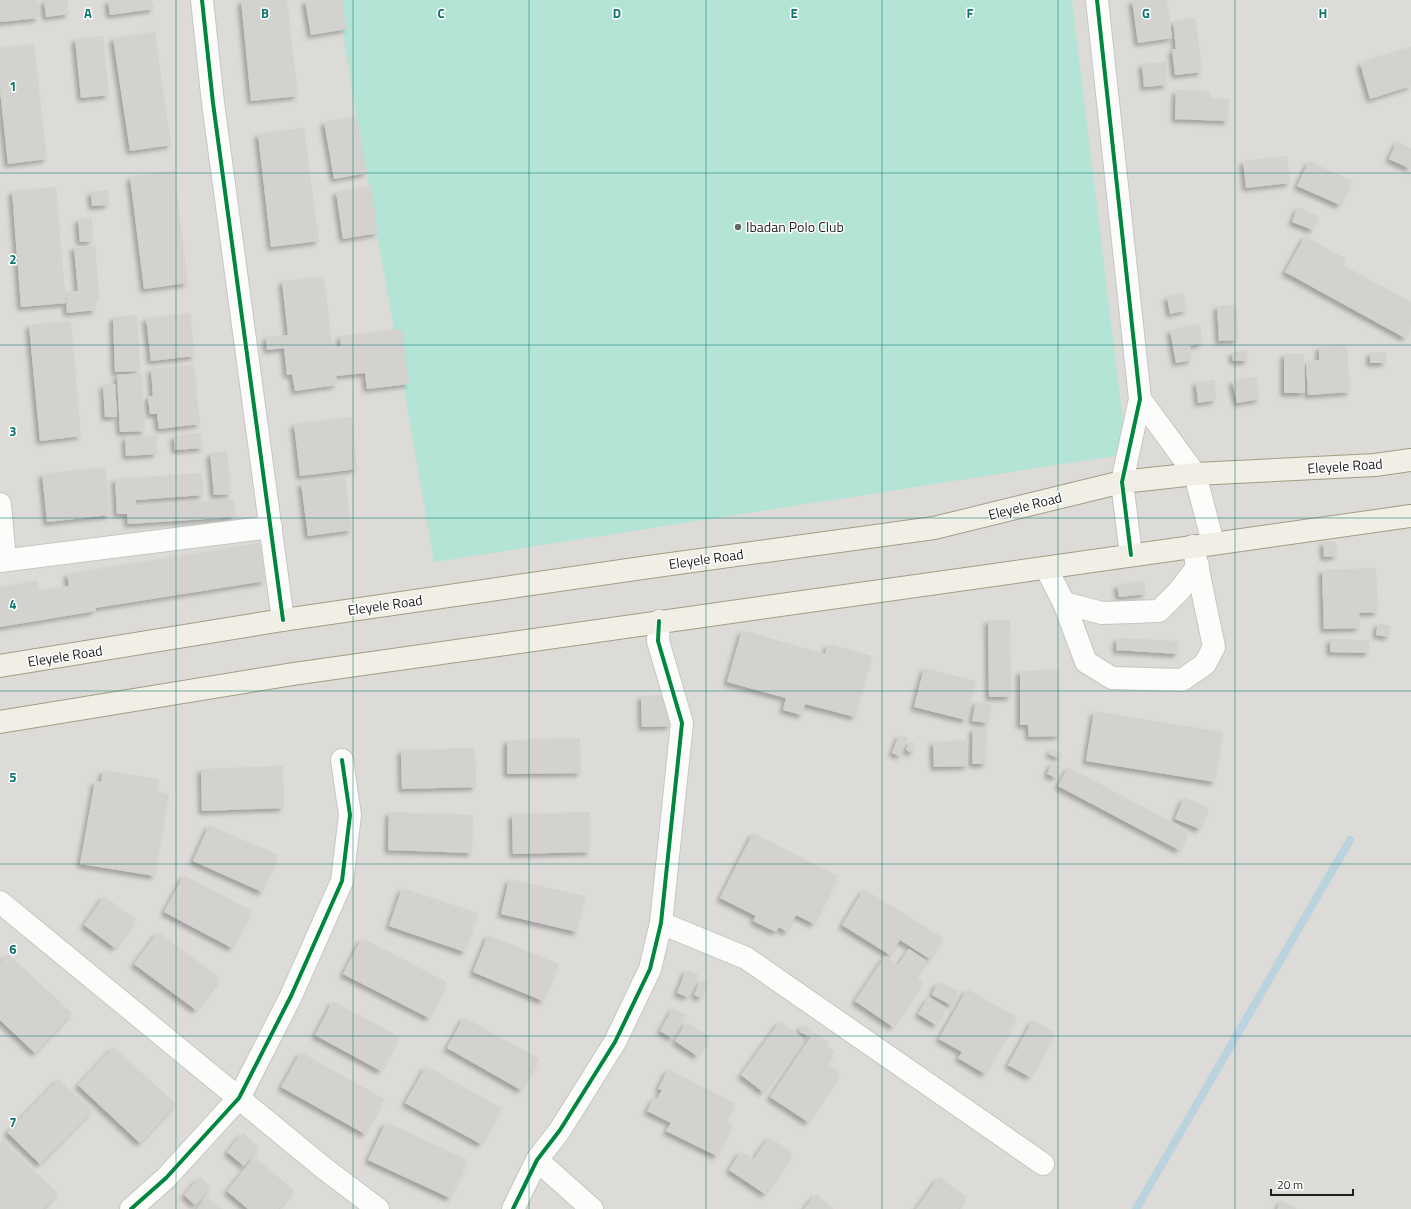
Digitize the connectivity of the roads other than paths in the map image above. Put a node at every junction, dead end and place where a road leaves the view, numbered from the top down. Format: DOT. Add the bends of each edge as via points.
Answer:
graph roads {
  1 [pos="202,0"];
  2 [pos="1097,0"];
  3 [pos="1140,399"];
  4 [pos="1411,460"];
  5 [pos="1195,474"];
  6 [pos="1122,482"];
  7 [pos="0,504"];
  8 [pos="1411,516"];
  9 [pos="272,527"];
  10 [pos="1202,552"];
  11 [pos="1131,555"];
  12 [pos="2,560"];
  13 [pos="1046,568"];
  14 [pos="1064,603"];
  15 [pos="283,620"];
  16 [pos="659,621"];
  17 [pos="0,666"];
  18 [pos="0,722"];
  19 [pos="342,760"];
  20 [pos="0,902"];
  21 [pos="661,923"];
  22 [pos="239,1098"];
  23 [pos="537,1160"];
  24 [pos="1043,1164"];
  25 [pos="131,1209"];
  26 [pos="378,1209"];
  27 [pos="513,1209"];
  28 [pos="592,1209"];
  1 -- 9 [label="street" via="213,102"];
  2 -- 3 [label="street"];
  3 -- 5 [label="street"];
  3 -- 6 [label="street"];
  4 -- 5 [label="main road, Eleyele Road" via="1375,465"];
  5 -- 6 [label="main road, Eleyele Road"];
  5 -- 10 [label="street"];
  6 -- 11 [label="street"];
  6 -- 15 [label="main road, Eleyele Road" via="934,528"];
  7 -- 12 [label="street"];
  8 -- 10 [label="main road"];
  9 -- 12 [label="street"];
  9 -- 15 [label="street"];
  10 -- 11 [label="main road"];
  10 -- 14 [label="street" via="1179,591 1159,611 1102,612"];
  10 -- 14 [label="street" via="1214,646 1205,664 1182,680 1112,678 1099,672 1086,662"];
  11 -- 13 [label="main road"];
  13 -- 14 [label="street"];
  13 -- 16 [label="main road"];
  15 -- 17 [label="main road, Eleyele Road"];
  16 -- 18 [label="main road" via="293,674"];
  16 -- 21 [label="street" via="658,641 682,723"];
  19 -- 22 [label="street" via="350,815 342,881 291,996"];
  20 -- 22 [label="street"];
  21 -- 23 [label="street" via="650,969 615,1042 560,1130"];
  21 -- 24 [label="street" via="746,958"];
  22 -- 25 [label="street" via="166,1178"];
  22 -- 26 [label="street"];
  23 -- 27 [label="street"];
  23 -- 28 [label="street"];
}
